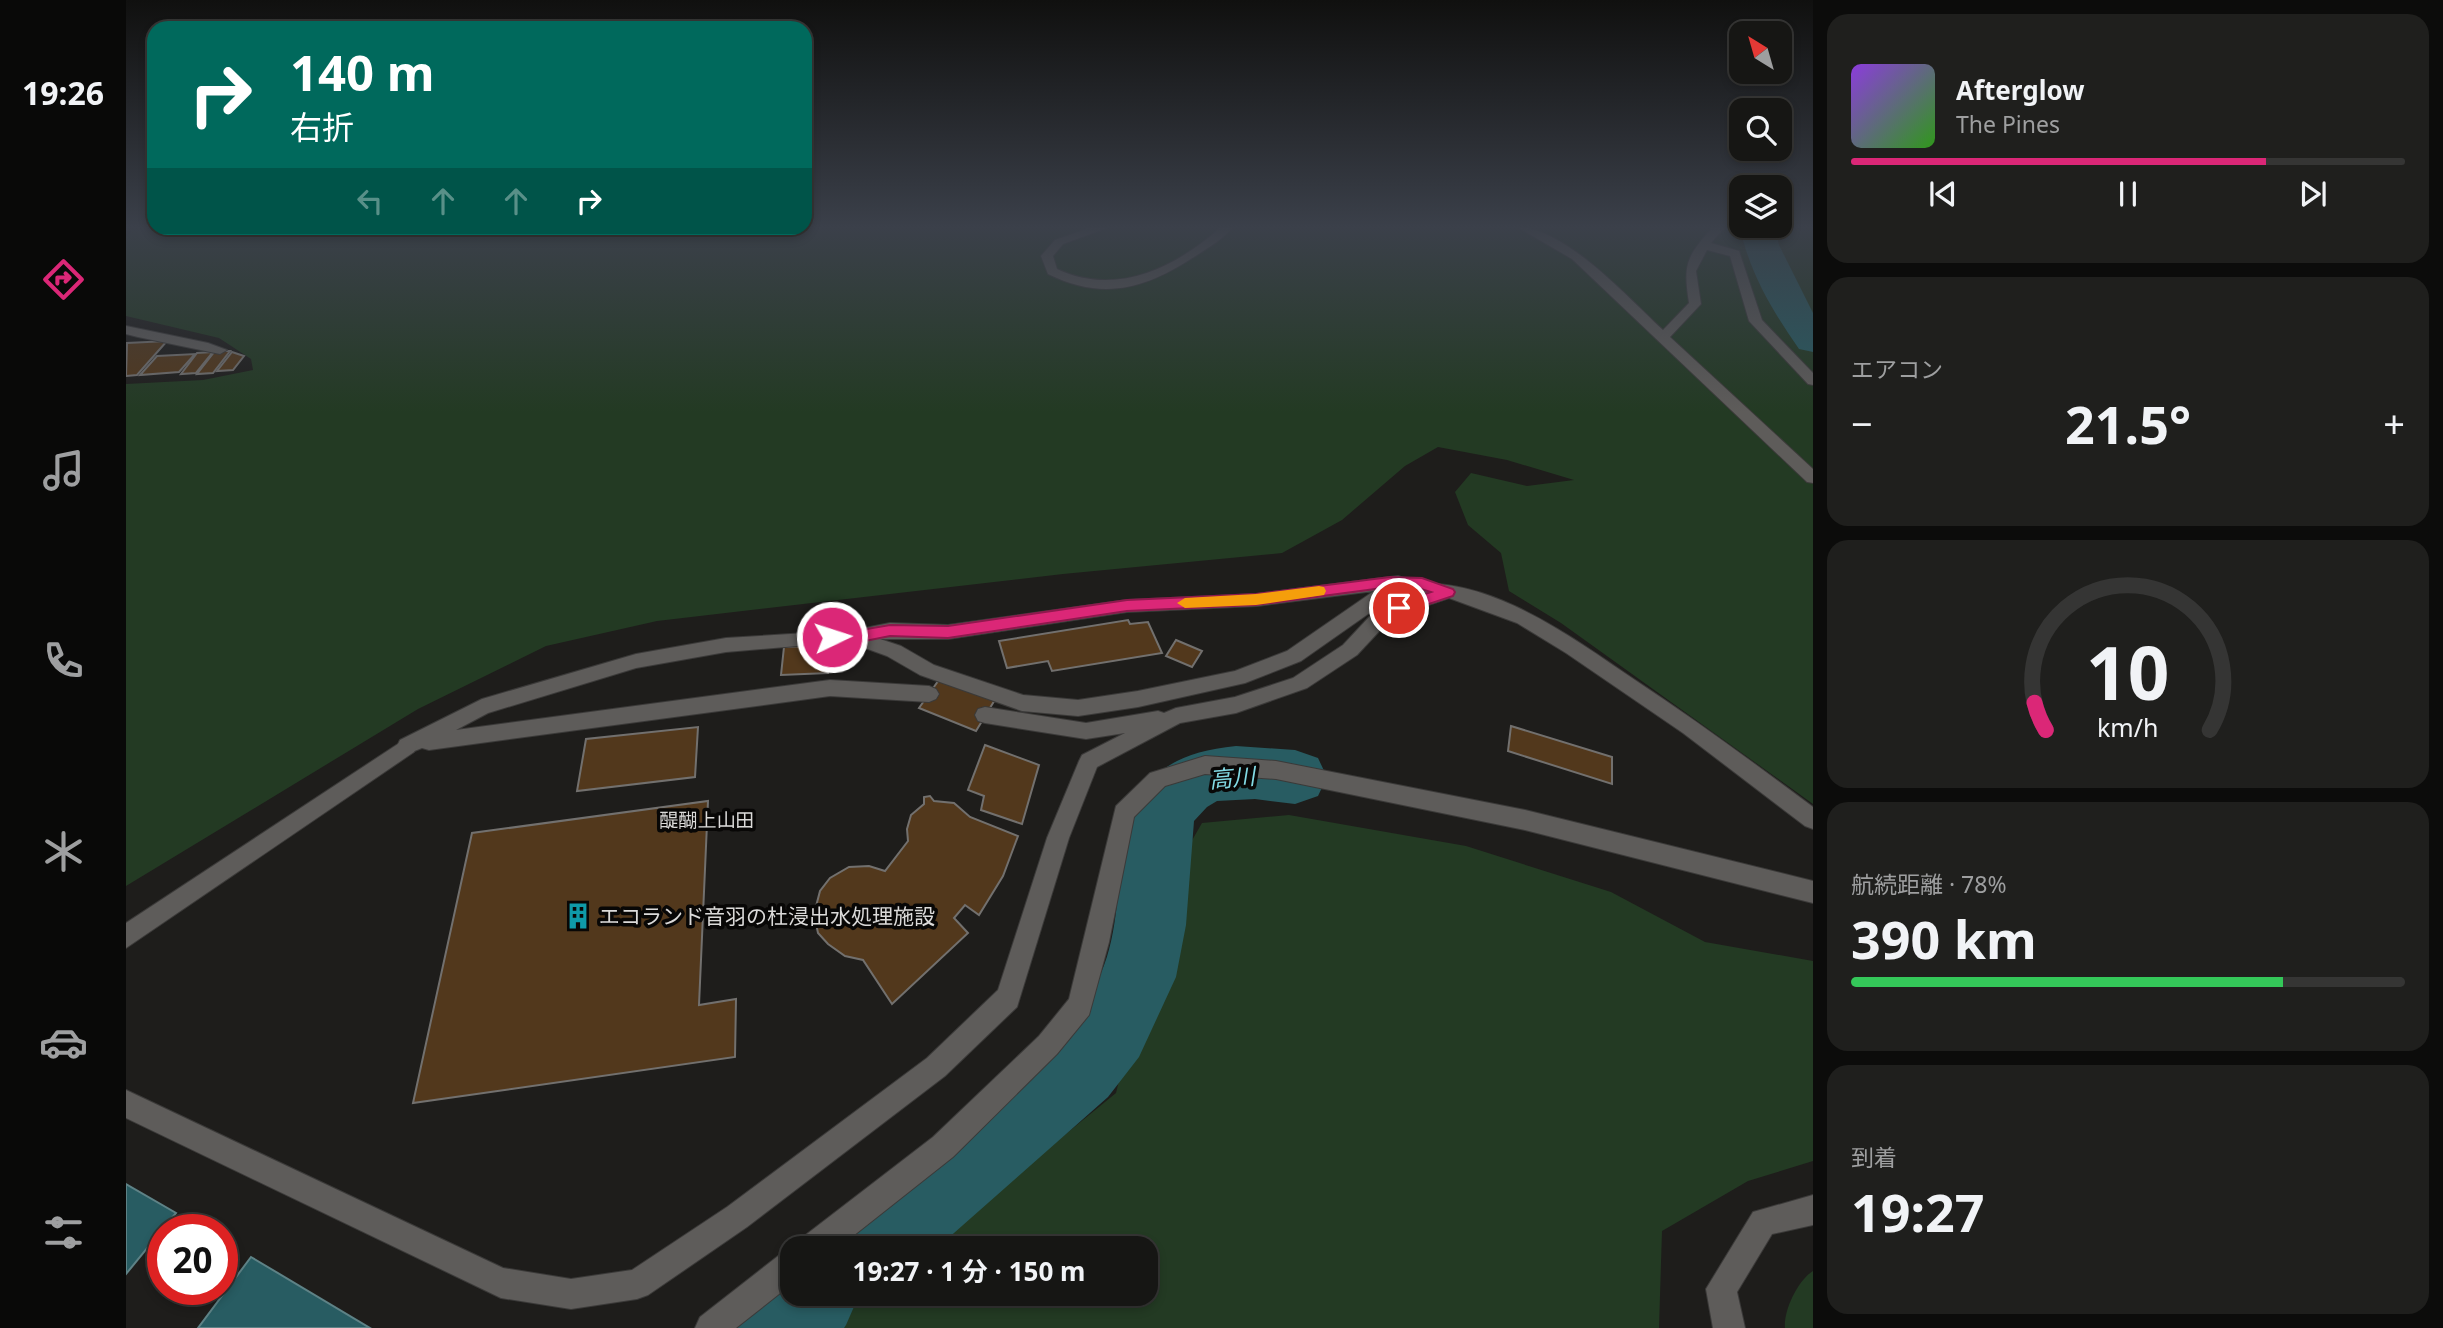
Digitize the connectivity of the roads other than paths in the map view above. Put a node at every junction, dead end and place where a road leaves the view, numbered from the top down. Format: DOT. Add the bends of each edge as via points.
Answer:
graph roads {
  1 [pos="1611,289"];
  2 [pos="1693,289"];
  3 [pos="1746,289"];
  4 [pos="126,330"];
  5 [pos="1663,337"];
  6 [pos="220,350"];
  7 [pos="1813,381"];
  8 [pos="1813,478"];
  9 [pos="1448,592"];
  10 [pos="855,637"];
  11 [pos="929,694"];
  12 [pos="985,715"];
  13 [pos="1176,716"];
  14 [pos="407,746"];
  15 [pos="1813,819"];
  16 [pos="1813,892"];
  17 [pos="126,937"];
  18 [pos="126,1104"];
  19 [pos="1813,1210"];
  20 [pos="829,1236"];
  21 [pos="780,1274"];
  22 [pos="711,1328"];
  23 [pos="1729,1328"];
  1 -- 5 [label="street"];
  2 -- 5 [label="street" via="1695,304"];
  3 -- 7 [label="street" via="1756,321"];
  4 -- 6 [label="street"];
  5 -- 8 [label="street"];
  9 -- 10 [label="street" via="1422,583 1390,582 1256,600 1127,606 948,632 890,630"];
  9 -- 10 [label="street" via="1419,589 1383,594 1294,656 1238,678 1078,708 1022,703 927,670 894,651"];
  9 -- 13 [label="street" via="1378,620 1350,650 1300,684 1236,705"];
  9 -- 15 [label="street" via="1524,618 1690,727"];
  10 -- 14 [label="street" via="726,645 636,661 482,707"];
  11 -- 14 [label="street" via="830,688"];
  12 -- 13 [label="street" via="1086,731"];
  13 -- 18 [label="street" via="1089,761 1058,838 1008,998 936,1067 737,1217 637,1284 570,1294 501,1283"];
  14 -- 17 [label="street"];
  16 -- 20 [label="street" via="1525,820 1276,770 1205,765 1158,779 1124,813 1080,1006 1048,1045 943,1147"];
  19 -- 23 [label="street" via="1763,1222 1721,1289"];
  21 -- 22 [label="street"];
}
